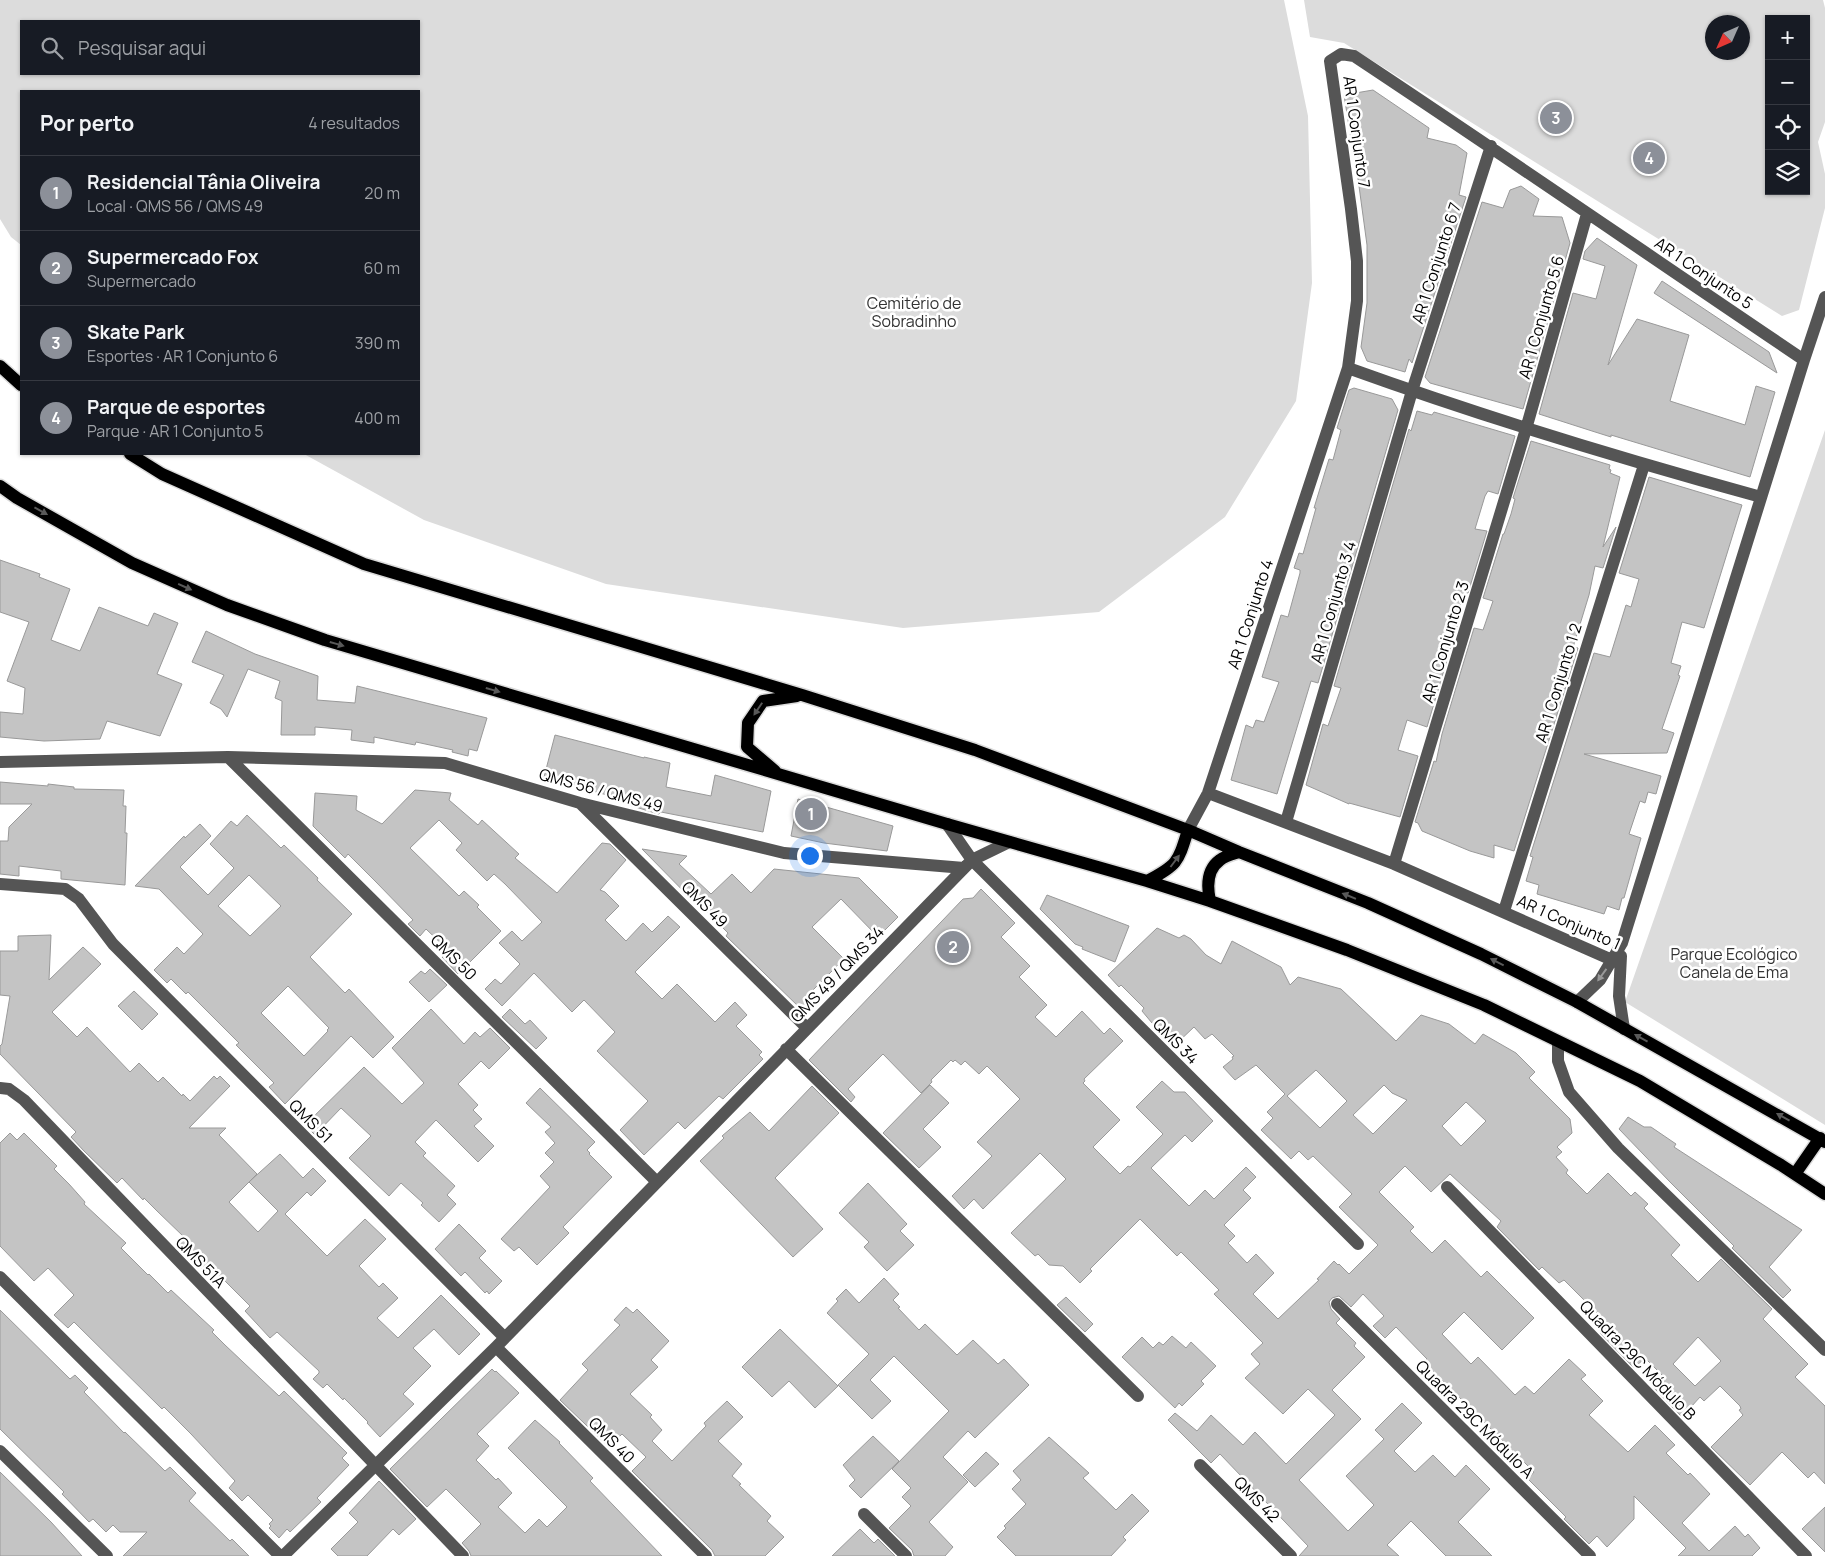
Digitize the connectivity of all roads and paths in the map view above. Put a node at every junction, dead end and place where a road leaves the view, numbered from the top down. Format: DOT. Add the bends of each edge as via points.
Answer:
graph roads {
  1 [pos="1491,146"];
  2 [pos="1587,214"];
  3 [pos="1825,297"];
  4 [pos="1804,360"];
  5 [pos="0,366"];
  6 [pos="1348,368"];
  7 [pos="20,384"];
  8 [pos="1412,391"];
  9 [pos="1526,429"];
  10 [pos="132,455"];
  11 [pos="1644,465"];
  12 [pos="0,486"];
  13 [pos="1761,497"];
  14 [pos="802,695"];
  15 [pos="228,757"];
  16 [pos="0,762"];
  17 [pos="779,774"];
  18 [pos="1208,792"];
  19 [pos="580,803"];
  20 [pos="1286,822"];
  21 [pos="947,824"];
  22 [pos="1188,830"];
  23 [pos="1009,842"];
  24 [pos="1239,852"];
  25 [pos="968,864"];
  26 [pos="1394,864"];
  27 [pos="1147,881"];
  28 [pos="0,884"];
  29 [pos="1210,901"];
  30 [pos="1504,911"];
  31 [pos="1617,961"];
  32 [pos="1577,1002"];
  33 [pos="807,1028"];
  34 [pos="1624,1029"];
  35 [pos="1558,1042"];
  36 [pos="786,1049"];
  37 [pos="0,1088"];
  38 [pos="1822,1140"];
  39 [pos="1795,1174"];
  40 [pos="656,1181"];
  41 [pos="1447,1187"];
  42 [pos="1825,1194"];
  43 [pos="1358,1244"];
  44 [pos="0,1277"];
  45 [pos="1337,1304"];
  46 [pos="500,1342"];
  47 [pos="1825,1350"];
  48 [pos="1138,1396"];
  49 [pos="0,1451"];
  50 [pos="1200,1465"];
  51 [pos="374,1466"];
  52 [pos="864,1514"];
  53 [pos="107,1556"];
  54 [pos="281,1556"];
  55 [pos="463,1556"];
  56 [pos="706,1556"];
  57 [pos="906,1556"];
  58 [pos="1291,1556"];
  59 [pos="1590,1556"];
  60 [pos="1806,1556"];
  1 -- 2 [label="street, AR 1 Conjunto 5"];
  1 -- 6 [label="street, AR 1 Conjunto 7" via="1354,56 1341,54 1330,61 1357,261 1357,301"];
  1 -- 8 [label="street, AR 1 Conjunto 6 7"];
  2 -- 4 [label="street, AR 1 Conjunto 5"];
  2 -- 9 [label="street, AR 1 Conjunto 5 6"];
  3 -- 4 [label="street"];
  4 -- 13 [label="street"];
  5 -- 7 [label="main road"];
  6 -- 8 [label="street"];
  6 -- 18 [label="street, AR 1 Conjunto 4"];
  8 -- 9 [label="street"];
  8 -- 20 [label="street, AR 1 Conjunto 3 4"];
  9 -- 11 [label="street"];
  9 -- 26 [label="street, AR 1 Conjunto 2 3"];
  10 -- 14 [label="main road" via="162,474 364,564"];
  11 -- 13 [label="street"];
  11 -- 30 [label="street, AR 1 Conjunto 1 2"];
  12 -- 17 [label="main road, one-way" via="132,563 227,605 325,640"];
  13 -- 31 [label="street"];
  14 -- 17 [label="main road, one-way" via="763,701 748,723 747,747"];
  14 -- 22 [label="main road" via="975,750"];
  15 -- 16 [label="street, QMS 56 / QMS 49"];
  15 -- 19 [label="street, QMS 56 / QMS 49" via="445,763"];
  15 -- 40 [label="street, QMS 50"];
  17 -- 21 [label="main road"];
  18 -- 20 [label="street"];
  18 -- 22 [label="street, AR 1 Conjunto 4"];
  19 -- 25 [label="street, QMS 56 / QMS 49" via="784,853"];
  19 -- 33 [label="street, QMS 49"];
  20 -- 26 [label="street, AR 1 Conjunto 1"];
  21 -- 23 [label="main road"];
  21 -- 25 [label="street, QMS 34"];
  22 -- 24 [label="main road"];
  27 -- 22 [label="main road, one-way" via="1168,870 1180,857"];
  23 -- 25 [label="street"];
  23 -- 27 [label="main road"];
  24 -- 29 [label="main road" via="1220,860 1212,870 1207,888"];
  32 -- 24 [label="main road, one-way" via="1368,903"];
  25 -- 33 [label="street, QMS 49 / QMS 34"];
  25 -- 43 [label="street, QMS 34"];
  26 -- 30 [label="street, AR 1 Conjunto 1"];
  27 -- 29 [label="main road"];
  28 -- 46 [label="street, QMS 51" via="65,889 79,898 120,952"];
  29 -- 35 [label="main road" via="1347,950 1474,1001"];
  30 -- 31 [label="street, AR 1 Conjunto 1"];
  31 -- 32 [label="street, one-way"];
  31 -- 34 [label="street"];
  32 -- 34 [label="main road"];
  33 -- 36 [label="street, QMS 49 / QMS 34"];
  38 -- 34 [label="main road, one-way"];
  35 -- 39 [label="main road" via="1640,1081"];
  35 -- 47 [label="street" via="1558,1061 1570,1092 1618,1148"];
  36 -- 40 [label="street, QMS 49 / QMS 34"];
  36 -- 48 [label="street"];
  37 -- 51 [label="street, QMS 51A" via="9,1089 24,1100"];
  38 -- 39 [label="main road"];
  39 -- 42 [label="main road"];
  40 -- 46 [label="street, QMS 49 / QMS 34"];
  41 -- 60 [label="street, Quadra 29C Módulo B"];
  44 -- 54 [label="street"];
  45 -- 59 [label="street, Quadra 29C Módulo A"];
  46 -- 51 [label="street, QMS 49 / QMS 34"];
  46 -- 56 [label="street, QMS 40"];
  49 -- 53 [label="street"];
  50 -- 58 [label="street, QMS 42"];
  51 -- 54 [label="street, QMS 49 / QMS 34"];
  51 -- 55 [label="street, QMS 51A"];
  52 -- 57 [label="street"];
}
